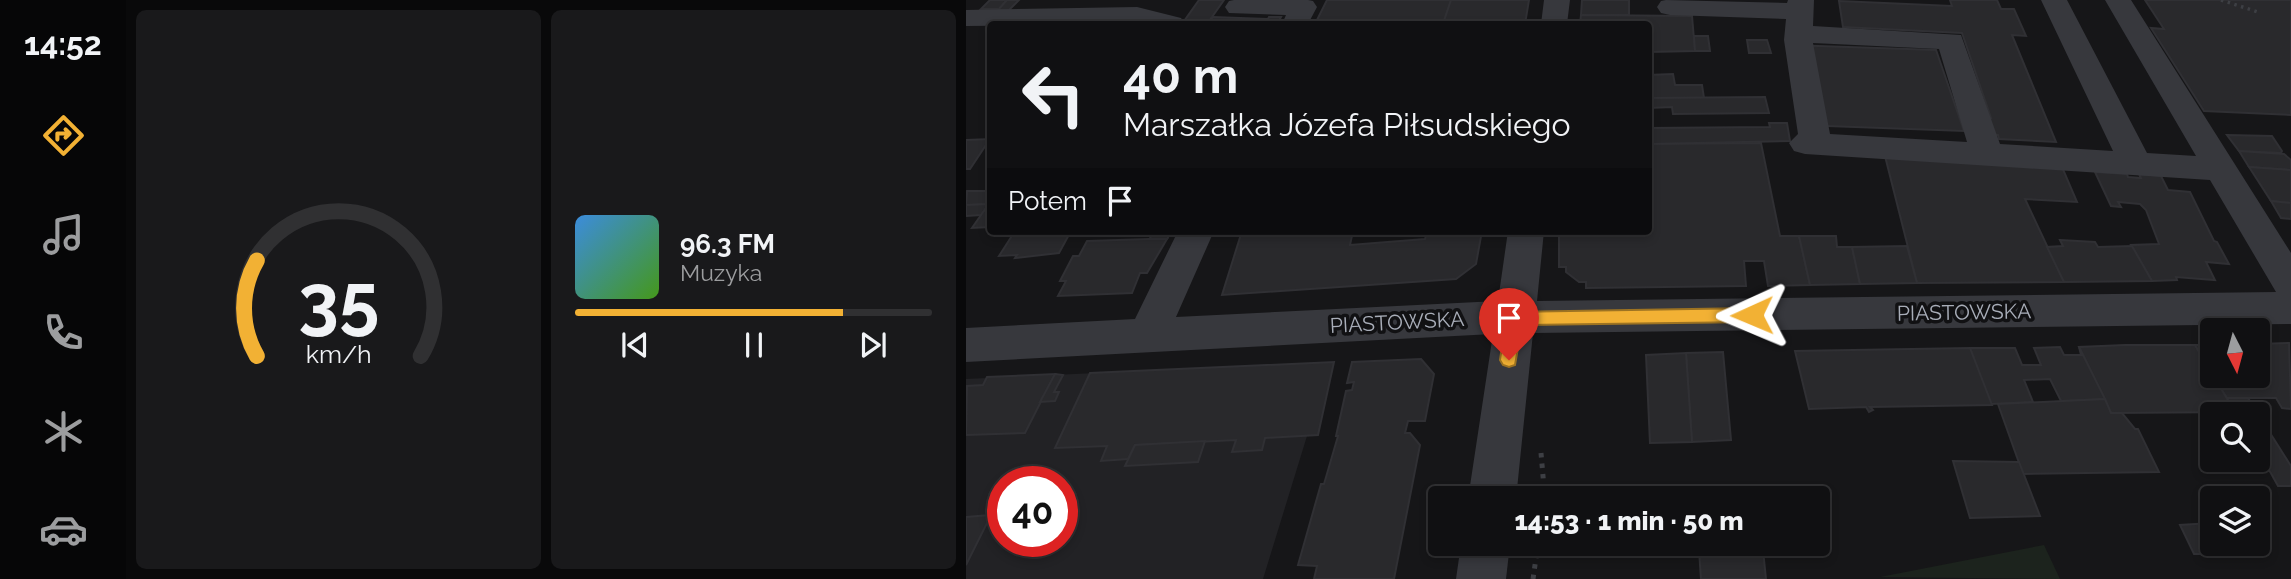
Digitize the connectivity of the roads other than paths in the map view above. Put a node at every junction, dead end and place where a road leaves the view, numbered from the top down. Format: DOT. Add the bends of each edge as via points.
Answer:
graph roads {
  1 [pos="1557,0"];
  2 [pos="2054,0"];
  3 [pos="2118,0"];
  4 [pos="1677,5"];
  5 [pos="1238,7"];
  6 [pos="1800,15"];
  7 [pos="966,18"];
  8 [pos="1160,21"];
  9 [pos="1297,21"];
  10 [pos="1554,21"];
  11 [pos="1987,154"];
  12 [pos="2136,164"];
  13 [pos="2220,169"];
  14 [pos="1194,235"];
  15 [pos="1525,235"];
  16 [pos="2291,285"];
  17 [pos="2291,308"];
  18 [pos="1514,318"];
  19 [pos="1147,336"];
  20 [pos="966,345"];
  21 [pos="1494,486"];
  22 [pos="1484,556"];
  23 [pos="1481,579"];
  1 -- 10 [label="street"];
  2 -- 12 [label="street"];
  3 -- 13 [label="street"];
  4 -- 6 [label="street"];
  5 -- 9 [label="street" via="1304,7"];
  6 -- 11 [label="street" via="1951,41"];
  6 -- 11 [label="street" via="1810,143 1887,138"];
  7 -- 8 [label="street" via="1137,15"];
  11 -- 12 [label="street"];
  12 -- 13 [label="street"];
  13 -- 16 [label="street"];
  14 -- 19 [label="street"];
  15 -- 18 [label="street"];
  17 -- 18 [label="street, PIASTOWSKA"];
  18 -- 19 [label="street, PIASTOWSKA"];
  18 -- 21 [label="street"];
  19 -- 20 [label="street, PIASTOWSKA"];
  22 -- 23 [label="street"];
}
